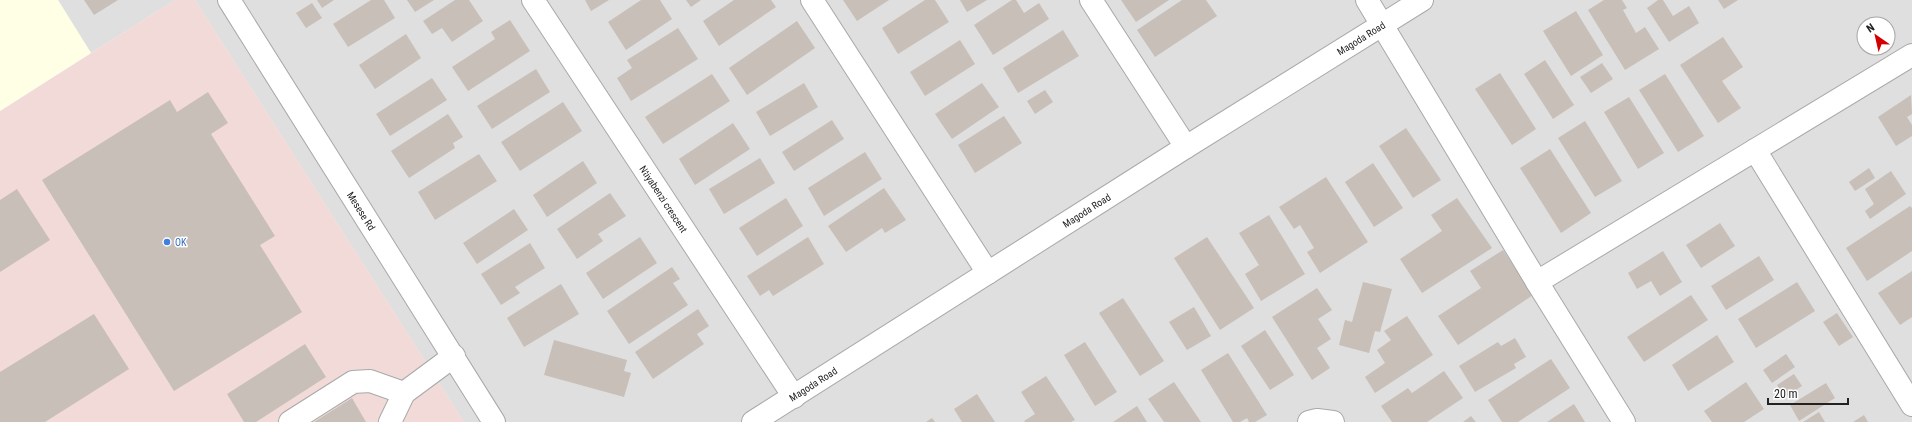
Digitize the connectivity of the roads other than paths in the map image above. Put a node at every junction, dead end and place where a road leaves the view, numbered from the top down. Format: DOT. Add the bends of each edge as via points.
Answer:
graph roads {
  1 [pos="229,0"];
  2 [pos="533,0"];
  3 [pos="812,0"];
  4 [pos="1091,0"];
  5 [pos="1368,0"];
  6 [pos="1422,0"];
  7 [pos="1384,25"];
  8 [pos="1912,55"];
  9 [pos="1186,147"];
  10 [pos="1754,150"];
  11 [pos="988,273"];
  12 [pos="1537,282"];
  13 [pos="454,356"];
  14 [pos="404,393"];
  15 [pos="794,397"];
  16 [pos="1912,405"];
  17 [pos="290,422"];
  18 [pos="390,422"];
  19 [pos="494,422"];
  20 [pos="753,422"];
  21 [pos="1309,422"];
  22 [pos="1333,422"];
  23 [pos="1624,422"];
  1 -- 13 [label="street, Mesese Rd"];
  2 -- 15 [label="street, Ntiyabenzi crescent"];
  3 -- 11 [label="street"];
  4 -- 9 [label="street"];
  5 -- 7 [label="street"];
  6 -- 7 [label="street, Magoda Road"];
  7 -- 9 [label="street, Magoda Road"];
  7 -- 12 [label="street"];
  8 -- 10 [label="street"];
  9 -- 11 [label="street, Magoda Road"];
  10 -- 12 [label="street"];
  10 -- 16 [label="street"];
  11 -- 15 [label="street, Magoda Road"];
  12 -- 23 [label="street"];
  13 -- 14 [label="street"];
  13 -- 19 [label="street, Mesese Rd"];
  14 -- 17 [label="street" via="370,381 353,382"];
  14 -- 18 [label="street"];
  15 -- 20 [label="street, Magoda Road"];
  21 -- 22 [label="street"];
}
